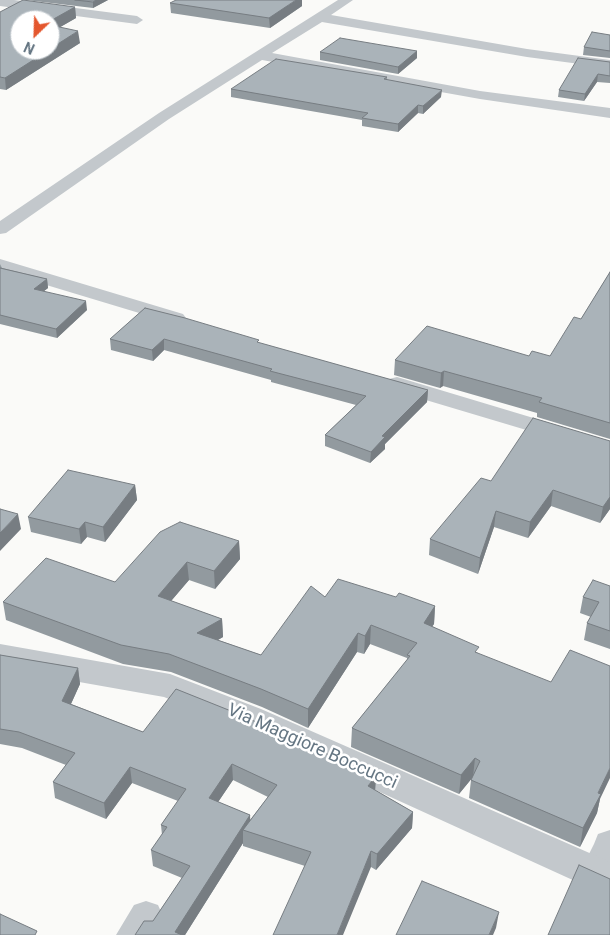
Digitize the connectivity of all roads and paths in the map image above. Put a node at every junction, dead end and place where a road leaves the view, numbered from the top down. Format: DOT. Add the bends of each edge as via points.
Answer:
graph roads {
  1 [pos="347,0"];
  2 [pos="0,2"];
  3 [pos="318,17"];
  4 [pos="137,20"];
  5 [pos="258,55"];
  6 [pos="610,64"];
  7 [pos="610,113"];
  8 [pos="0,229"];
  9 [pos="0,265"];
  10 [pos="191,322"];
  11 [pos="381,380"];
  12 [pos="610,448"];
  13 [pos="0,656"];
  14 [pos="605,866"];
  1 -- 3 [label="street"];
  2 -- 4 [label="street"];
  3 -- 5 [label="street"];
  3 -- 6 [label="street"];
  5 -- 7 [label="street" via="480,95"];
  5 -- 8 [label="street"];
  9 -- 10 [label="street"];
  11 -- 12 [label="street"];
  13 -- 14 [label="street, Via Maggiore Boccucci" via="170,686"];
}
